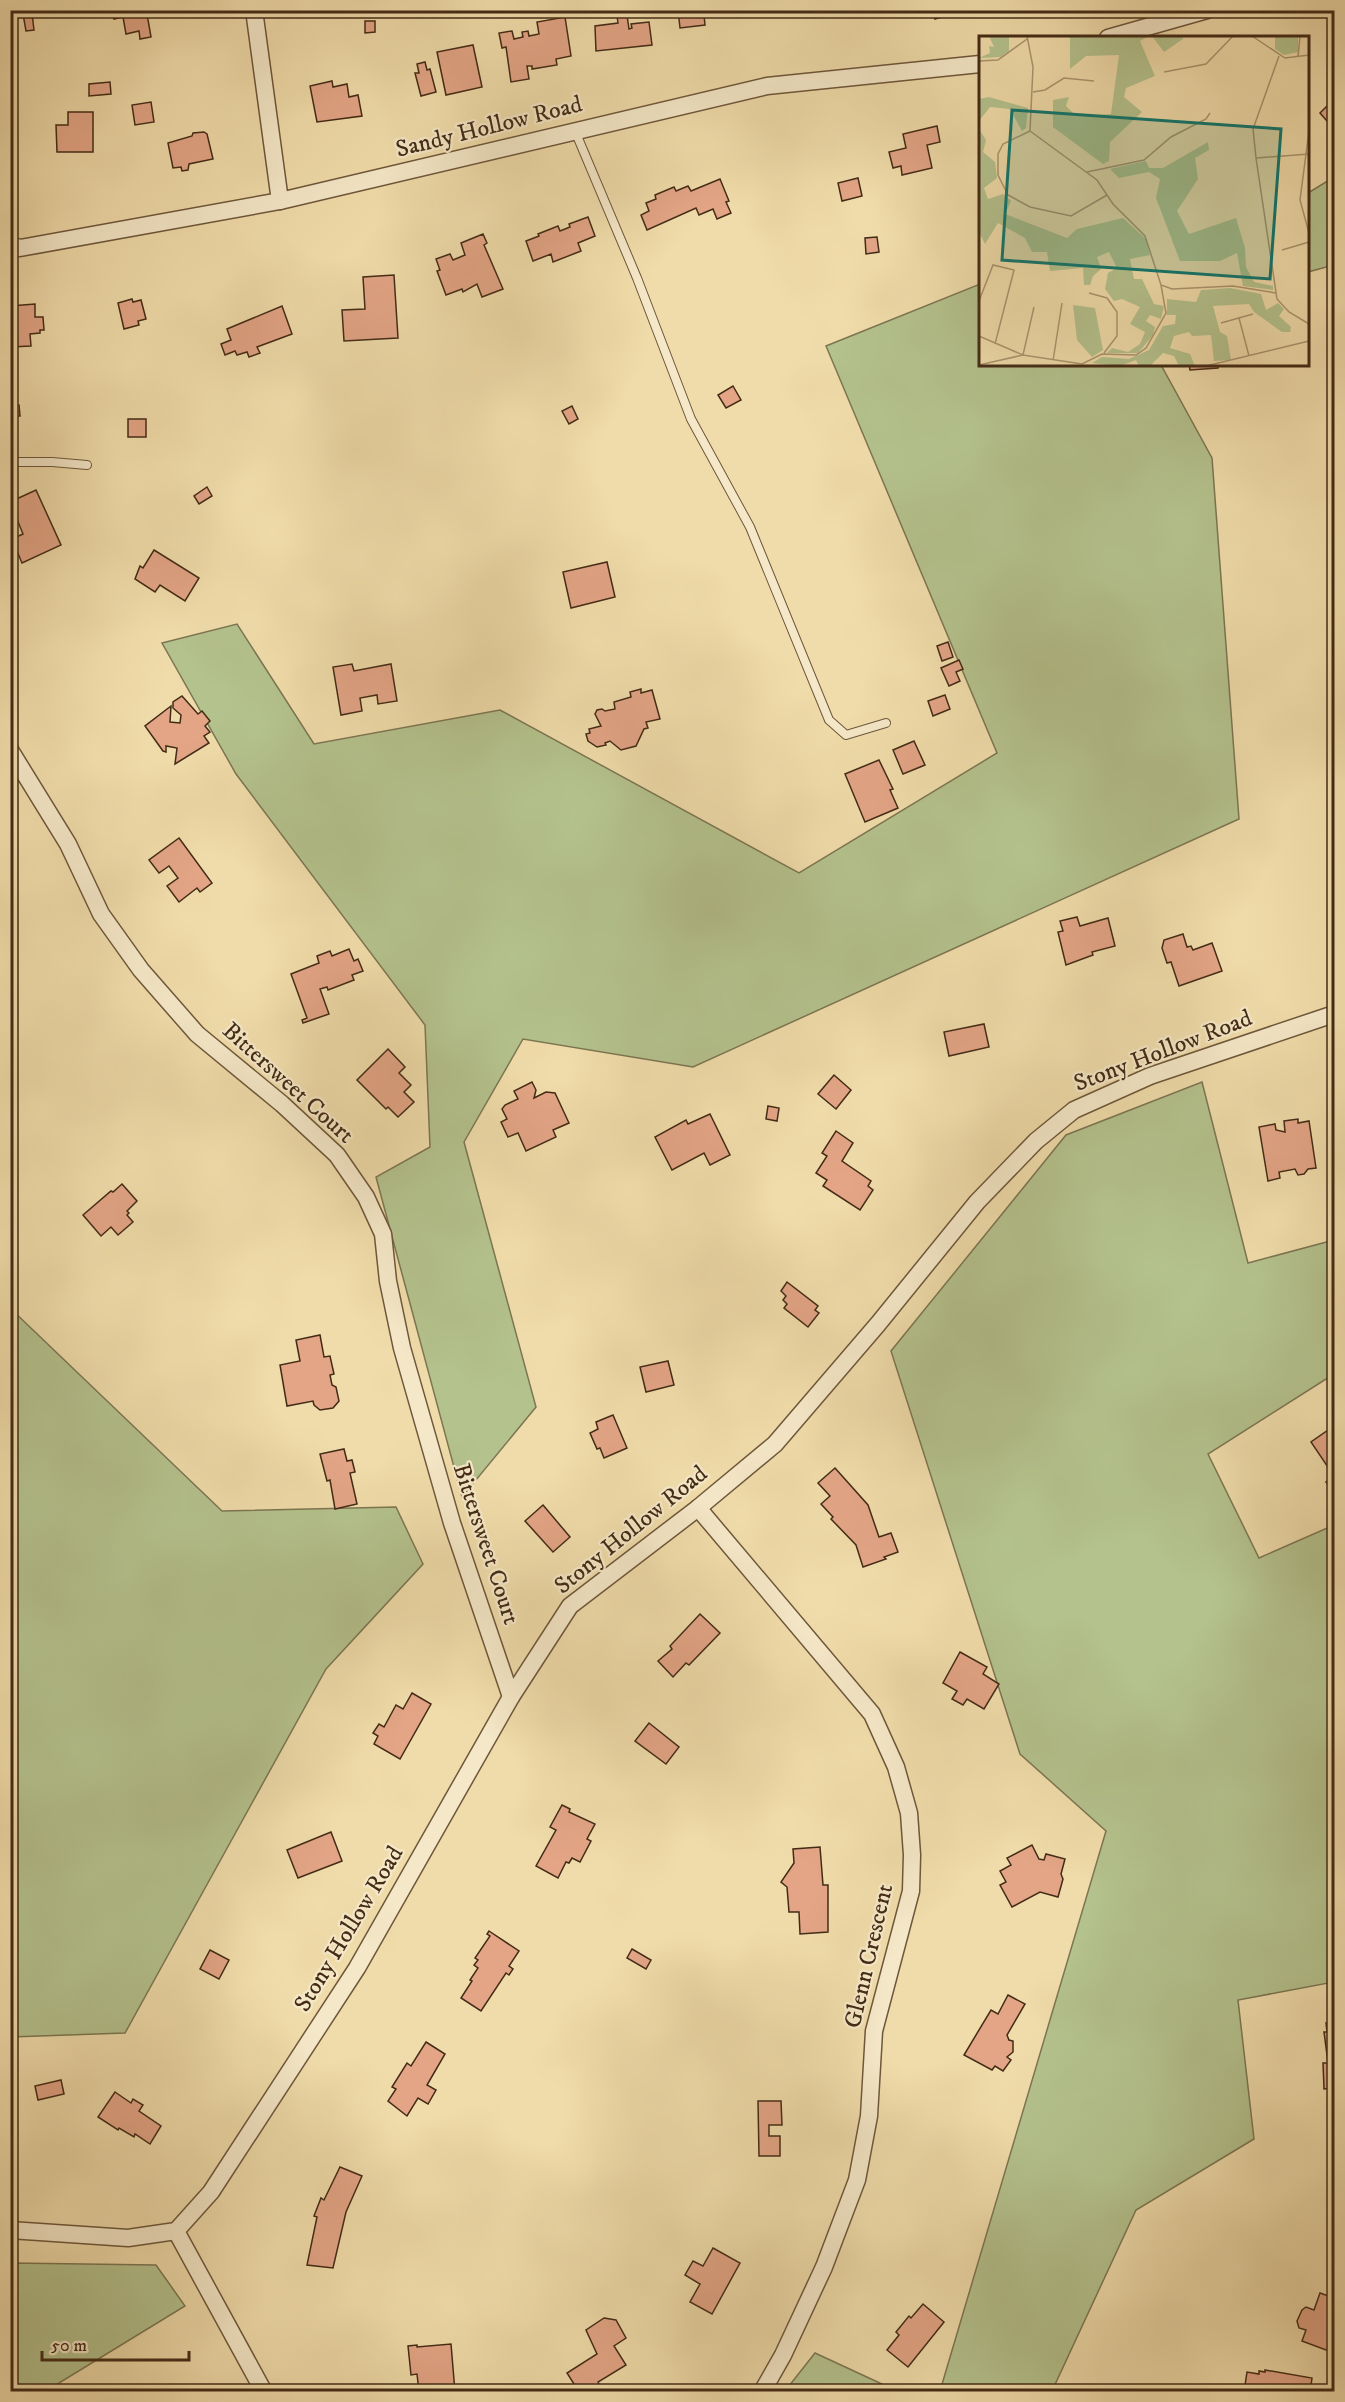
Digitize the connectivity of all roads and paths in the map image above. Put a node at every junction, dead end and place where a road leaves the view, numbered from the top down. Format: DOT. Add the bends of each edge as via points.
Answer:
graph roads {
  1 [pos="254,10"];
  2 [pos="1207,10"];
  3 [pos="1115,36"];
  4 [pos="979,64"];
  5 [pos="575,130"];
  6 [pos="280,201"];
  7 [pos="10,244"];
  8 [pos="10,462"];
  9 [pos="87,465"];
  10 [pos="886,723"];
  11 [pos="10,750"];
  12 [pos="1335,1014"];
  13 [pos="698,1508"];
  14 [pos="511,1697"];
  15 [pos="10,2230"];
  16 [pos="176,2231"];
  17 [pos="264,2391"];
  18 [pos="762,2391"];
  1 -- 6 [label="street"];
  2 -- 3 [label="street"];
  4 -- 5 [label="street, Sandy Hollow Road" via="767,86"];
  5 -- 6 [label="street, Sandy Hollow Road"];
  5 -- 10 [label="lane" via="691,418 750,527 829,720 846,735"];
  6 -- 7 [label="street, Sandy Hollow Road" via="20,248"];
  8 -- 9 [label="lane"];
  11 -- 14 [label="street, Bittersweet Court" via="68,844 101,914 141,970 197,1034 337,1155 366,1197 382,1234 402,1348 452,1523"];
  12 -- 13 [label="street, Stony Hollow Road" via="1150,1076 1074,1110 1036,1141 977,1202 775,1444"];
  13 -- 14 [label="street, Stony Hollow Road" via="570,1606"];
  13 -- 18 [label="street, Glenn Crescent" via="872,1714 896,1767 909,1813 911,1891 874,2031 869,2116 857,2180 824,2267"];
  14 -- 16 [label="street, Stony Hollow Road" via="357,1968 211,2192"];
  15 -- 16 [label="street" via="128,2238"];
  16 -- 17 [label="street"];
}
